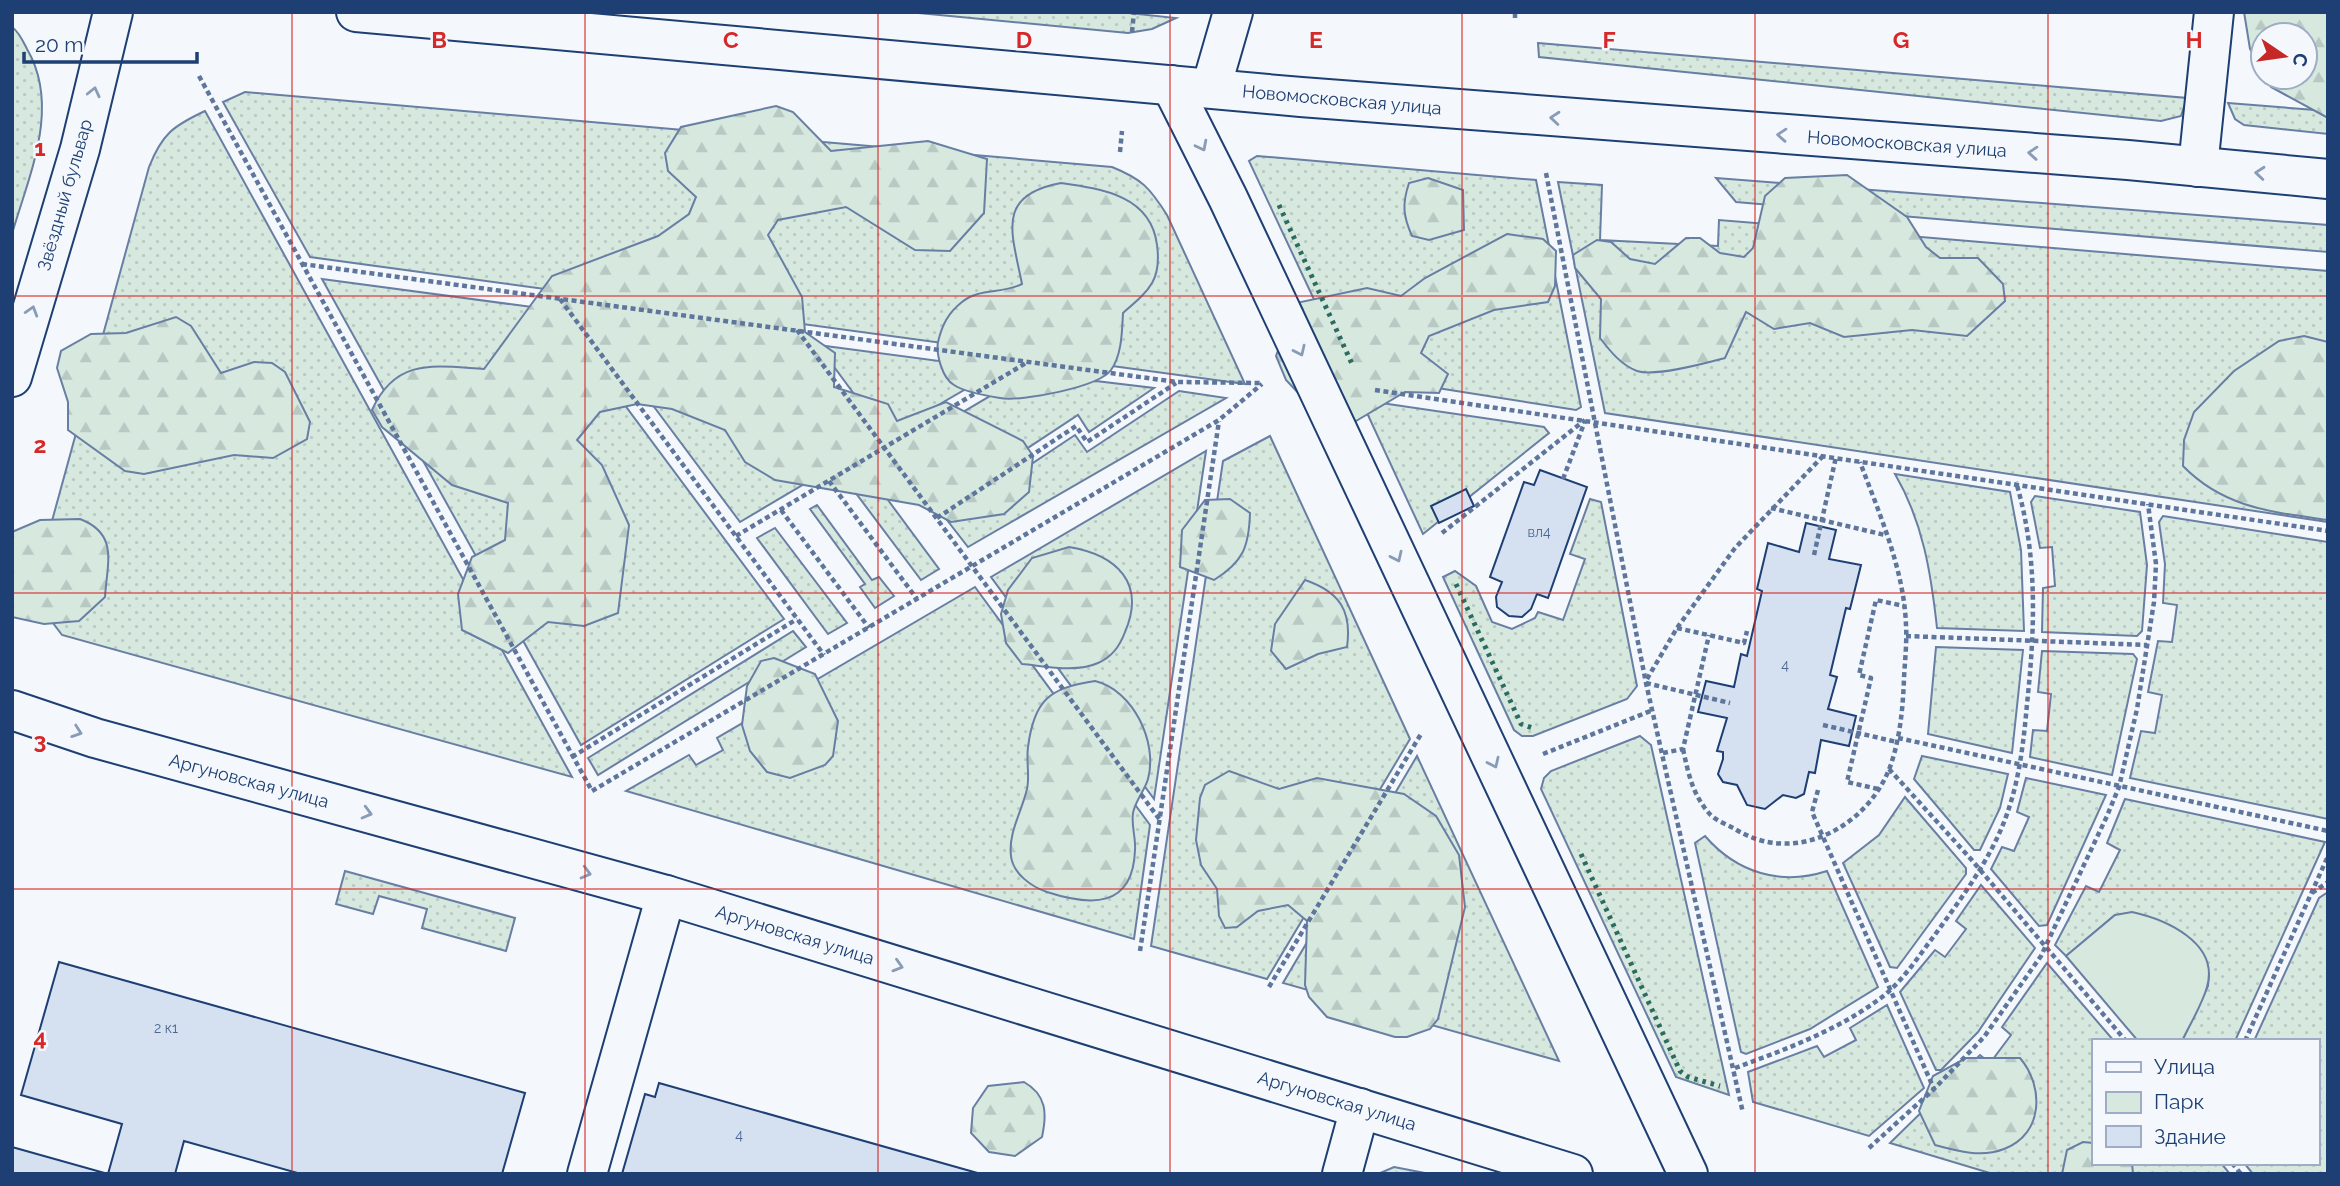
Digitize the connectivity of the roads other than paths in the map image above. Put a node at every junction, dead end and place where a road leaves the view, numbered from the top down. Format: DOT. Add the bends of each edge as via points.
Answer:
graph roads {
  1 [pos="113,12"];
  2 [pos="356,12"];
  3 [pos="1233,12"];
  4 [pos="2214,12"];
  5 [pos="1171,85"];
  6 [pos="1211,88"];
  7 [pos="2198,167"];
  8 [pos="2328,179"];
  9 [pos="12,377"];
  10 [pos="12,710"];
  11 [pos="666,895"];
  12 [pos="1360,1108"];
  13 [pos="587,1174"];
  14 [pos="1342,1174"];
  15 [pos="1573,1174"];
  16 [pos="1688,1174"];
  9 -- 1 [label="main road, Звёздный бульвар, one-way" via="80,149"];
  2 -- 5 [label="main road, Новомосковская улица"];
  3 -- 6 [label="main road"];
  4 -- 7 [label="main road"];
  5 -- 6 [label="main road, Новомосковская улица"];
  5 -- 16 [label="main road, one-way"];
  7 -- 6 [label="main road, Новомосковская улица, one-way"];
  8 -- 7 [label="main road, Новомосковская улица, one-way"];
  10 -- 11 [label="main road, Аргуновская улица, one-way" via="95,738"];
  11 -- 12 [label="main road, Аргуновская улица, one-way"];
  11 -- 13 [label="main road"];
  12 -- 14 [label="main road"];
  12 -- 15 [label="main road, Аргуновская улица"];
}
